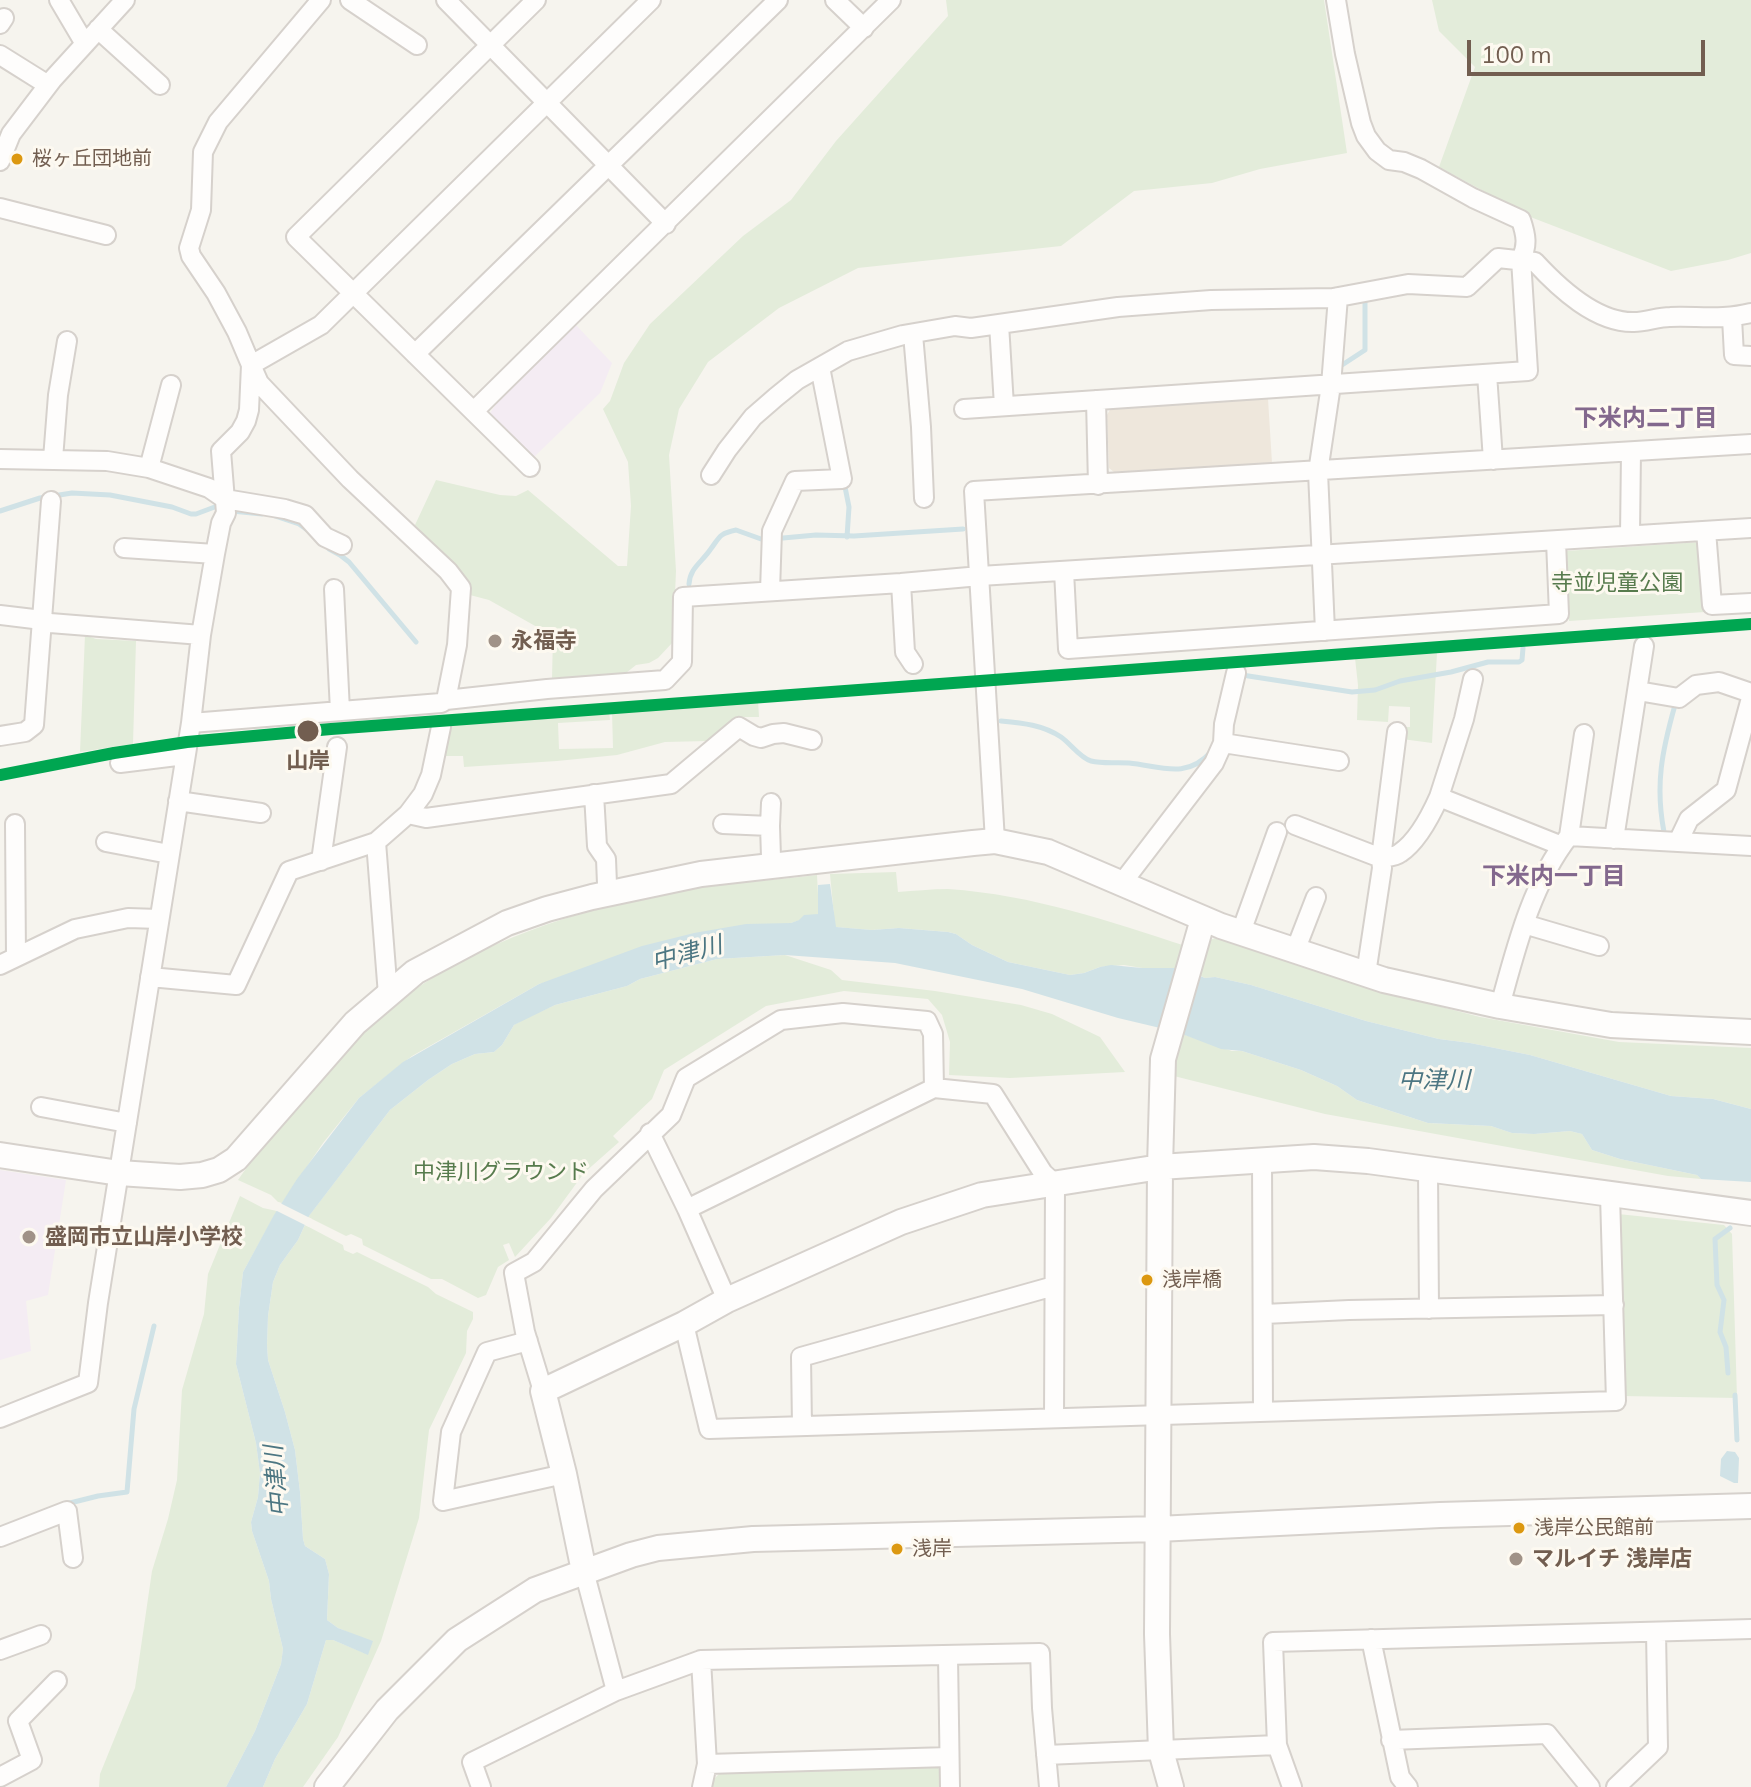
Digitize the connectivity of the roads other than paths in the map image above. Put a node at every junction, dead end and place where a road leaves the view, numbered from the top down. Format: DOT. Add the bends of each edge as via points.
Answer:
graph roads {
  1 [pos="59,0"];
  2 [pos="125,0"];
  3 [pos="321,0"];
  4 [pos="350,0"];
  5 [pos="446,0"];
  6 [pos="536,0"];
  7 [pos="651,0"];
  8 [pos="778,0"];
  9 [pos="835,0"];
  10 [pos="891,0"];
  11 [pos="1336,0"];
  12 [pos="864,28"];
  13 [pos="98,29"];
  14 [pos="85,44"];
  15 [pos="490,44"];
  16 [pos="417,45"];
  17 [pos="0,55"];
  18 [pos="48,85"];
  19 [pos="160,85"];
  20 [pos="547,102"];
  21 [pos="0,161"];
  22 [pos="610,166"];
  23 [pos="0,208"];
  24 [pos="666,224"];
  25 [pos="106,235"];
  26 [pos="1521,259"];
  27 [pos="352,294"];
  28 [pos="1338,297"];
  29 [pos="1751,313"];
  30 [pos="1732,318"];
  31 [pos="999,324"];
  32 [pos="913,334"];
  33 [pos="67,341"];
  34 [pos="415,354"];
  35 [pos="1751,356"];
  36 [pos="251,365"];
  37 [pos="820,367"];
  38 [pos="1487,374"];
  39 [pos="171,385"];
  40 [pos="1331,385"];
  41 [pos="1096,400"];
  42 [pos="1004,406"];
  43 [pos="964,409"];
  44 [pos="474,411"];
  45 [pos="1751,444"];
  46 [pos="1631,452"];
  47 [pos="0,459"];
  48 [pos="53,459"];
  49 [pos="1493,460"];
  50 [pos="530,467"];
  51 [pos="149,468"];
  52 [pos="1318,472"];
  53 [pos="711,475"];
  54 [pos="1098,485"];
  55 [pos="924,498"];
  56 [pos="225,499"];
  57 [pos="51,501"];
  58 [pos="1751,528"];
  59 [pos="1706,531"];
  60 [pos="1630,535"];
  61 [pos="1556,541"];
  62 [pos="342,545"];
  63 [pos="124,548"];
  64 [pos="215,554"];
  65 [pos="1323,556"];
  66 [pos="1064,571"];
  67 [pos="980,576"];
  68 [pos="901,583"];
  69 [pos="334,589"];
  70 [pos="770,591"];
  71 [pos="1751,603"];
  72 [pos="0,615"];
  73 [pos="42,620"];
  74 [pos="1325,631"];
  75 [pos="201,635"];
  76 [pos="1644,646"];
  77 [pos="913,664"];
  78 [pos="1236,673"];
  79 [pos="1473,679"];
  80 [pos="1638,691"];
  81 [pos="1751,696"];
  82 [pos="446,700"];
  83 [pos="340,711"];
  84 [pos="191,723"];
  85 [pos="441,727"];
  86 [pos="1397,732"];
  87 [pos="1584,734"];
  88 [pos="0,736"];
  89 [pos="812,740"];
  90 [pos="1223,743"];
  91 [pos="337,747"];
  92 [pos="185,755"];
  93 [pos="1339,761"];
  94 [pos="120,763"];
  95 [pos="594,794"];
  96 [pos="1439,797"];
  97 [pos="178,801"];
  98 [pos="771,803"];
  99 [pos="261,813"];
  100 [pos="408,814"];
  101 [pos="15,824"];
  102 [pos="723,824"];
  103 [pos="1295,825"];
  104 [pos="770,826"];
  105 [pos="1277,832"];
  106 [pos="1614,839"];
  107 [pos="995,841"];
  108 [pos="1566,841"];
  109 [pos="106,842"];
  110 [pos="376,842"];
  111 [pos="1678,842"];
  112 [pos="1751,846"];
  113 [pos="169,854"];
  114 [pos="771,857"];
  115 [pos="1381,858"];
  116 [pos="321,861"];
  117 [pos="1122,883"];
  118 [pos="607,884"];
  119 [pos="1316,897"];
  120 [pos="159,919"];
  121 [pos="1524,924"];
  122 [pos="1201,926"];
  123 [pos="1241,932"];
  124 [pos="1599,946"];
  125 [pos="1295,951"];
  126 [pos="8,961"];
  127 [pos="1366,974"];
  128 [pos="150,977"];
  129 [pos="388,995"];
  130 [pos="1500,1006"];
  131 [pos="1751,1032"];
  132 [pos="934,1088"];
  133 [pos="41,1107"];
  134 [pos="127,1123"];
  135 [pos="650,1133"];
  136 [pos="0,1155"];
  137 [pos="1262,1159"];
  138 [pos="1160,1167"];
  139 [pos="1428,1170"];
  140 [pos="119,1173"];
  141 [pos="1055,1184"];
  142 [pos="1610,1195"];
  143 [pos="687,1209"];
  144 [pos="1751,1213"];
  145 [pos="1054,1286"];
  146 [pos="727,1300"];
  147 [pos="1614,1305"];
  148 [pos="1429,1309"];
  149 [pos="1264,1314"];
  150 [pos="684,1324"];
  151 [pos="528,1341"];
  152 [pos="543,1391"];
  153 [pos="1263,1412"];
  154 [pos="1158,1415"];
  155 [pos="0,1418"];
  156 [pos="1054,1418"];
  157 [pos="802,1426"];
  158 [pos="564,1474"];
  159 [pos="1751,1506"];
  160 [pos="1158,1529"];
  161 [pos="0,1537"];
  162 [pos="73,1558"];
  163 [pos="584,1571"];
  164 [pos="1751,1629"];
  165 [pos="1656,1632"];
  166 [pos="41,1635"];
  167 [pos="1371,1639"];
  168 [pos="0,1650"];
  169 [pos="948,1657"];
  170 [pos="701,1660"];
  171 [pos="57,1681"];
  172 [pos="616,1691"];
  173 [pos="1391,1740"];
  174 [pos="1277,1745"];
  175 [pos="1161,1751"];
  176 [pos="1046,1755"];
  177 [pos="949,1757"];
  178 [pos="707,1764"];
  179 [pos="0,1777"];
  180 [pos="327,1787"];
  181 [pos="481,1787"];
  182 [pos="702,1787"];
  183 [pos="950,1787"];
  184 [pos="1049,1787"];
  185 [pos="1171,1787"];
  186 [pos="1292,1787"];
  187 [pos="1408,1787"];
  188 [pos="1590,1787"];
  189 [pos="1616,1787"];
  1 -- 14 [label="street"];
  2 -- 13 [label="street"];
  3 -- 36 [label="street" via="218,122 203,152 199,218 189,248"];
  4 -- 16 [label="street"];
  5 -- 15 [label="street"];
  6 -- 15 [label="street"];
  7 -- 20 [label="street"];
  8 -- 22 [label="street"];
  9 -- 12 [label="street"];
  10 -- 12 [label="street"];
  11 -- 26 [label="street" via="1359,115 1371,144 1389,160 1421,169 1521,220 1527,247"];
  12 -- 24 [label="street"];
  13 -- 14 [label="street"];
  13 -- 19 [label="street"];
  14 -- 18 [label="street"];
  15 -- 20 [label="street"];
  15 -- 27 [label="street" via="296,237"];
  17 -- 18 [label="street"];
  18 -- 21 [label="street" via="11,134"];
  20 -- 22 [label="street"];
  20 -- 27 [label="street"];
  22 -- 24 [label="street"];
  22 -- 34 [label="street"];
  23 -- 25 [label="street"];
  24 -- 44 [label="street"];
  26 -- 28 [label="street" via="1498,258 1467,287 1408,284"];
  26 -- 30 [label="street" via="1535,262 1588,307 1624,322 1661,314"];
  26 -- 38 [label="street" via="1528,371"];
  27 -- 34 [label="street"];
  27 -- 36 [label="street" via="321,325"];
  28 -- 31 [label="street" via="1118,307"];
  28 -- 40 [label="street"];
  29 -- 30 [label="street"];
  30 -- 35 [label="street" via="1734,355"];
  31 -- 32 [label="street"];
  31 -- 42 [label="street"];
  32 -- 37 [label="street" via="848,351"];
  32 -- 55 [label="street"];
  33 -- 48 [label="street"];
  34 -- 44 [label="street"];
  36 -- 56 [label="street" via="246,421 221,451"];
  36 -- 82 [label="street" via="259,383 461,588"];
  37 -- 53 [label="street" via="753,417"];
  37 -- 70 [label="street" via="842,479 795,481 772,531"];
  38 -- 40 [label="street"];
  38 -- 49 [label="street"];
  39 -- 51 [label="street"];
  40 -- 41 [label="street"];
  40 -- 52 [label="street"];
  41 -- 42 [label="street"];
  41 -- 54 [label="street"];
  42 -- 43 [label="street"];
  44 -- 50 [label="street"];
  45 -- 46 [label="street"];
  46 -- 49 [label="street"];
  46 -- 60 [label="street"];
  47 -- 48 [label="street"];
  48 -- 51 [label="street"];
  49 -- 52 [label="street"];
  51 -- 56 [label="street" via="209,488"];
  52 -- 54 [label="street"];
  52 -- 65 [label="street"];
  54 -- 67 [label="street" via="974,491"];
  56 -- 62 [label="street" via="305,515 325,537"];
  56 -- 64 [label="street"];
  57 -- 73 [label="street"];
  58 -- 59 [label="street"];
  59 -- 60 [label="street"];
  59 -- 71 [label="street" via="1712,605"];
  60 -- 61 [label="street"];
  61 -- 65 [label="street"];
  61 -- 74 [label="street" via="1559,614"];
  63 -- 64 [label="street"];
  64 -- 75 [label="street"];
  65 -- 66 [label="street"];
  65 -- 74 [label="street"];
  66 -- 67 [label="street"];
  66 -- 74 [label="street" via="1068,649"];
  67 -- 68 [label="street"];
  67 -- 107 [label="street"];
  68 -- 70 [label="street"];
  68 -- 77 [label="street" via="905,652"];
  69 -- 83 [label="street"];
  70 -- 82 [label="street" via="683,597 682,662 665,680"];
  72 -- 73 [label="street"];
  73 -- 75 [label="street"];
  73 -- 88 [label="street" via="34,725"];
  75 -- 84 [label="street"];
  76 -- 80 [label="street"];
  78 -- 90 [label="street"];
  79 -- 96 [label="street"];
  80 -- 81 [label="street" via="1679,698 1696,685 1719,682"];
  80 -- 106 [label="street"];
  81 -- 111 [label="street" via="1726,790 1689,819"];
  82 -- 83 [label="street"];
  83 -- 84 [label="street"];
  84 -- 92 [label="street"];
  85 -- 100 [label="street" via="431,775"];
  86 -- 115 [label="street"];
  87 -- 108 [label="street"];
  89 -- 95 [label="street" via="784,733 761,738 739,727 671,784"];
  90 -- 93 [label="street"];
  90 -- 117 [label="street" via="1214,763"];
  91 -- 116 [label="street"];
  92 -- 94 [label="street"];
  92 -- 97 [label="street"];
  95 -- 100 [label="street" via="426,818"];
  95 -- 118 [label="street" via="597,846 606,859"];
  96 -- 108 [label="street"];
  96 -- 115 [label="street" via="1400,854"];
  97 -- 99 [label="street"];
  97 -- 113 [label="street"];
  98 -- 104 [label="street"];
  100 -- 110 [label="street"];
  101 -- 126 [label="street"];
  102 -- 104 [label="street"];
  103 -- 115 [label="street"];
  104 -- 114 [label="street"];
  105 -- 123 [label="street"];
  106 -- 108 [label="street"];
  106 -- 111 [label="street"];
  107 -- 117 [label="street" via="1048,852"];
  107 -- 129 [label="street" via="701,874 592,897 507,923 415,972"];
  108 -- 121 [label="street"];
  109 -- 113 [label="street"];
  110 -- 116 [label="street"];
  110 -- 129 [label="street"];
  111 -- 112 [label="street"];
  113 -- 120 [label="street"];
  115 -- 127 [label="street"];
  116 -- 128 [label="street" via="289,871 236,985"];
  117 -- 122 [label="street"];
  119 -- 125 [label="street"];
  120 -- 126 [label="street" via="128,918 75,929"];
  120 -- 128 [label="street"];
  121 -- 124 [label="street"];
  121 -- 130 [label="street"];
  122 -- 123 [label="street"];
  122 -- 138 [label="street" via="1163,1059"];
  123 -- 125 [label="street"];
  125 -- 127 [label="street"];
  127 -- 130 [label="street"];
  128 -- 134 [label="street"];
  129 -- 140 [label="street" via="355,1023 236,1159 202,1175"];
  130 -- 131 [label="street" via="1611,1025"];
  132 -- 135 [label="street" via="933,1034 927,1021 843,1013 781,1020 686,1078 671,1115"];
  132 -- 141 [label="street" via="993,1094"];
  132 -- 143 [label="street"];
  133 -- 134 [label="street"];
  134 -- 140 [label="street"];
  135 -- 143 [label="street"];
  135 -- 151 [label="street" via="594,1189 534,1262 514,1273"];
  136 -- 140 [label="street"];
  137 -- 138 [label="street"];
  137 -- 139 [label="street" via="1314,1157"];
  137 -- 149 [label="street"];
  138 -- 141 [label="street"];
  138 -- 154 [label="street"];
  139 -- 142 [label="street"];
  139 -- 148 [label="street"];
  140 -- 155 [label="street" via="88,1383"];
  141 -- 145 [label="street"];
  141 -- 146 [label="street" via="982,1195 901,1222"];
  142 -- 144 [label="street"];
  142 -- 147 [label="street"];
  143 -- 146 [label="street"];
  145 -- 156 [label="street"];
  145 -- 157 [label="street" via="801,1357"];
  146 -- 150 [label="street"];
  147 -- 148 [label="street"];
  147 -- 153 [label="street" via="1616,1401"];
  148 -- 149 [label="street"];
  149 -- 153 [label="street"];
  150 -- 152 [label="street"];
  150 -- 157 [label="street" via="709,1429"];
  151 -- 152 [label="street"];
  151 -- 158 [label="street" via="487,1352 451,1432 443,1501"];
  152 -- 158 [label="street"];
  153 -- 154 [label="street"];
  154 -- 156 [label="street"];
  154 -- 160 [label="street"];
  156 -- 157 [label="street"];
  158 -- 163 [label="street"];
  159 -- 160 [label="street"];
  160 -- 163 [label="street" via="741,1539 658,1548"];
  160 -- 175 [label="street"];
  161 -- 162 [label="street" via="67,1511"];
  163 -- 172 [label="street"];
  163 -- 180 [label="street" via="535,1590 457,1640 387,1710"];
  164 -- 165 [label="street"];
  165 -- 167 [label="street"];
  165 -- 189 [label="street" via="1658,1747"];
  166 -- 168 [label="street"];
  167 -- 173 [label="street"];
  167 -- 174 [label="street" via="1273,1642"];
  169 -- 170 [label="street"];
  169 -- 176 [label="street" via="1040,1653"];
  169 -- 177 [label="street"];
  170 -- 172 [label="street"];
  170 -- 178 [label="street"];
  171 -- 179 [label="street" via="18,1721 32,1760"];
  172 -- 181 [label="street" via="472,1762"];
  173 -- 187 [label="street" via="1400,1777"];
  173 -- 188 [label="street" via="1547,1734"];
  174 -- 175 [label="street"];
  174 -- 186 [label="street"];
  175 -- 176 [label="street"];
  175 -- 185 [label="street"];
  176 -- 184 [label="street"];
  177 -- 178 [label="street"];
  177 -- 183 [label="street"];
  178 -- 182 [label="street"];
}
